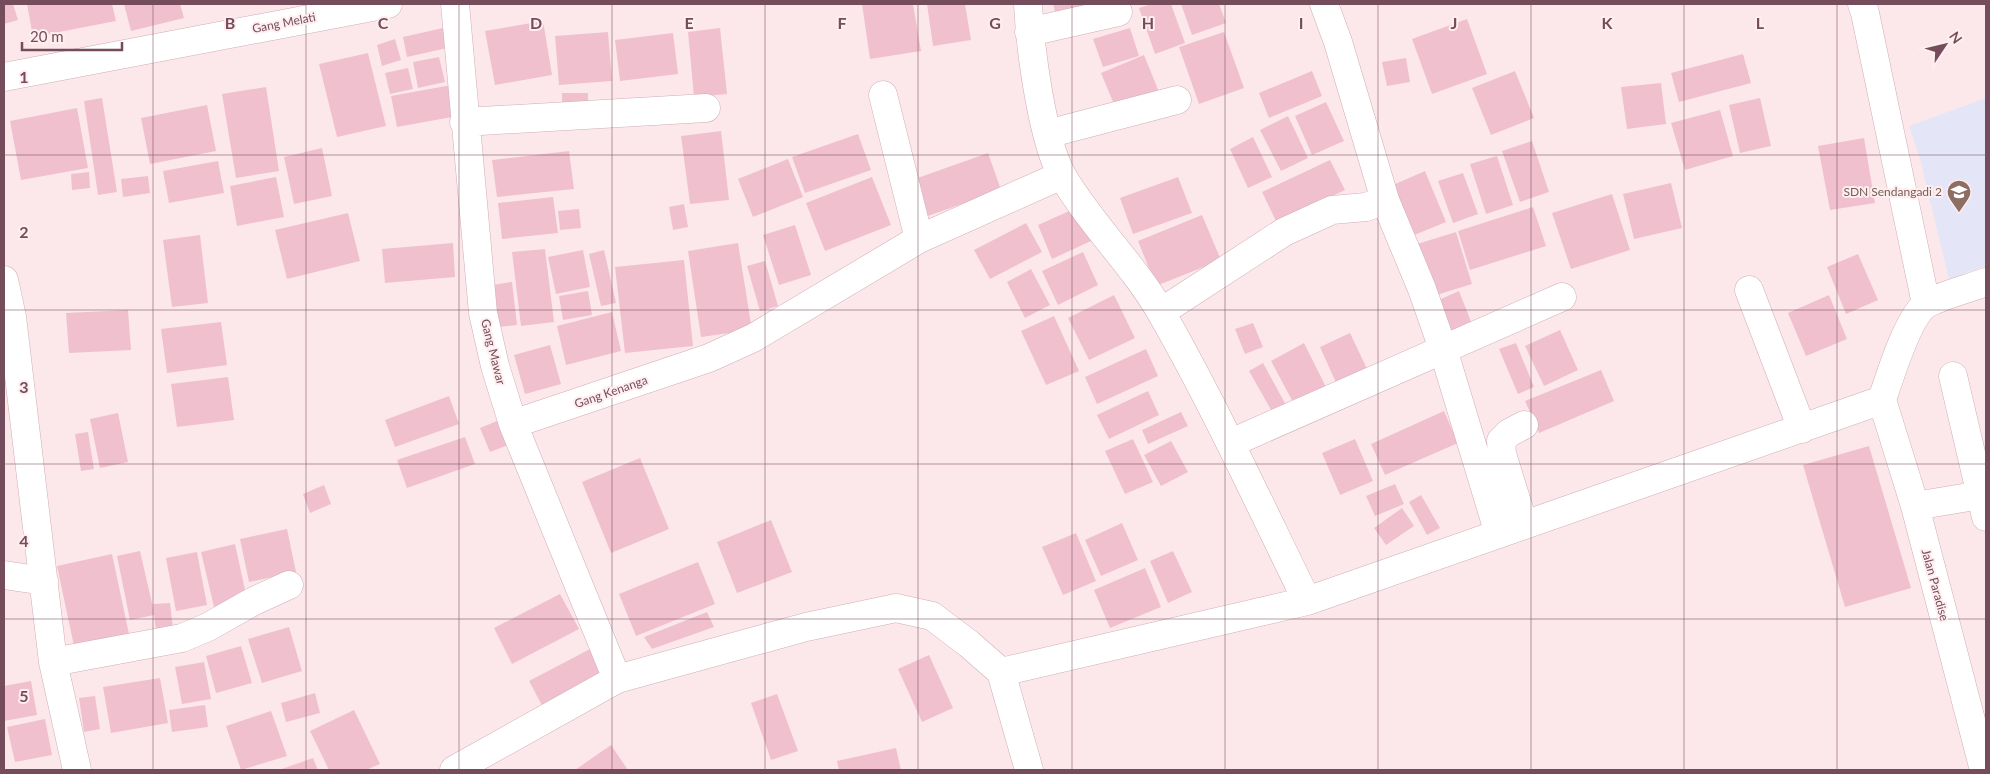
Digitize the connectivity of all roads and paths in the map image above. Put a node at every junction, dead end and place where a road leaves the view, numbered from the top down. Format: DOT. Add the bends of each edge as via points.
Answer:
graph roads {
  1 [pos="388,4"];
  2 [pos="454,4"];
  3 [pos="1028,4"];
  4 [pos="1324,4"];
  5 [pos="1862,4"];
  6 [pos="1118,12"];
  7 [pos="1029,32"];
  8 [pos="4,76"];
  9 [pos="883,95"];
  10 [pos="1177,100"];
  11 [pos="706,108"];
  12 [pos="464,122"];
  13 [pos="1047,134"];
  14 [pos="1062,175"];
  15 [pos="1385,200"];
  16 [pos="919,239"];
  17 [pos="4,280"];
  18 [pos="1986,282"];
  19 [pos="1749,290"];
  20 [pos="1562,297"];
  21 [pos="1926,304"];
  22 [pos="1161,312"];
  23 [pos="1443,349"];
  24 [pos="1953,376"];
  25 [pos="1882,400"];
  26 [pos="513,424"];
  27 [pos="1524,425"];
  28 [pos="1802,429"];
  29 [pos="1231,443"];
  30 [pos="1915,506"];
  31 [pos="1984,506"];
  32 [pos="1511,530"];
  33 [pos="4,575"];
  34 [pos="44,581"];
  35 [pos="289,585"];
  36 [pos="1307,601"];
  37 [pos="53,662"];
  38 [pos="1002,672"];
  39 [pos="617,679"];
  40 [pos="77,770"];
  41 [pos="454,770"];
  42 [pos="1029,770"];
  43 [pos="1984,770"];
  1 -- 8 [label="street, Gang Melati"];
  2 -- 12 [label="street, Gang Mawar"];
  3 -- 7 [label="street"];
  4 -- 15 [label="street"];
  5 -- 21 [label="street"];
  6 -- 7 [label="street"];
  7 -- 13 [label="street"];
  9 -- 16 [label="street"];
  10 -- 13 [label="street"];
  11 -- 12 [label="street"];
  12 -- 26 [label="street, Gang Mawar" via="483,313"];
  13 -- 14 [label="street"];
  14 -- 16 [label="street, Gang Kenanga"];
  14 -- 22 [label="street"];
  15 -- 22 [label="street" via="1332,210 1284,232"];
  15 -- 23 [label="street"];
  16 -- 26 [label="street, Gang Kenanga" via="753,338 709,358"];
  17 -- 34 [label="street" via="12,317"];
  18 -- 21 [label="street"];
  19 -- 28 [label="street"];
  20 -- 23 [label="street"];
  21 -- 25 [label="street" via="1894,361"];
  22 -- 29 [label="street"];
  23 -- 29 [label="street"];
  23 -- 32 [label="street"];
  24 -- 31 [label="street"];
  25 -- 28 [label="street"];
  25 -- 30 [label="street, Jalan Paradise"];
  26 -- 39 [label="street, Gang Mawar"];
  27 -- 32 [label="street" via="1501,441"];
  28 -- 32 [label="street"];
  29 -- 36 [label="street"];
  30 -- 31 [label="street"];
  30 -- 43 [label="street, Jalan Paradise"];
  32 -- 36 [label="street"];
  33 -- 34 [label="street"];
  34 -- 37 [label="street"];
  35 -- 37 [label="street" via="182,638"];
  36 -- 38 [label="street"];
  37 -- 40 [label="street"];
  38 -- 39 [label="street" via="932,616 896,608 806,627"];
  38 -- 42 [label="street"];
  39 -- 41 [label="street"];
}
